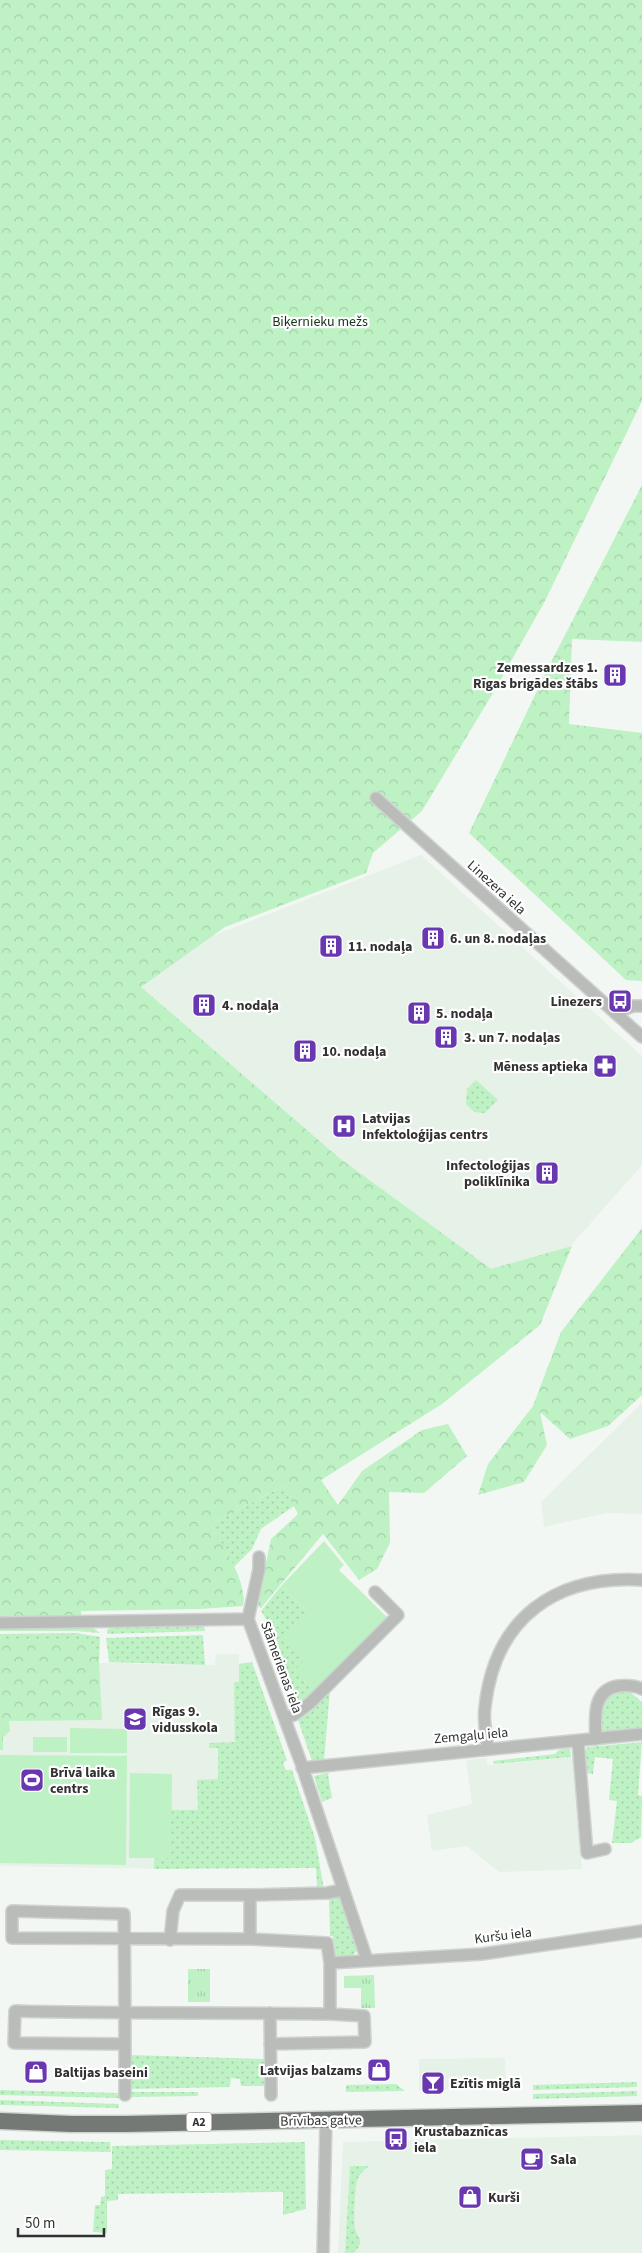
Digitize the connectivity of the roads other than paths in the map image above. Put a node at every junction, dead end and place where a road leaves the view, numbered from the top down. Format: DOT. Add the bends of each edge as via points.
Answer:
graph roads {
  1 [pos="376,798"];
  2 [pos="642,1006"];
  3 [pos="615,1013"];
  4 [pos="642,1037"];
  5 [pos="259,1557"];
  6 [pos="642,1580"];
  7 [pos="375,1592"];
  8 [pos="248,1619"];
  9 [pos="0,1623"];
  10 [pos="642,1689"];
  11 [pos="285,1718"];
  12 [pos="642,1734"];
  13 [pos="596,1739"];
  14 [pos="578,1741"];
  15 [pos="488,1749"];
  16 [pos="302,1768"];
  17 [pos="605,1848"];
  18 [pos="343,1890"];
  19 [pos="250,1896"];
  20 [pos="642,1931"];
  21 [pos="250,1939"];
  22 [pos="124,1940"];
  23 [pos="170,1940"];
  24 [pos="366,1960"];
  25 [pos="330,1963"];
  26 [pos="270,2013"];
  27 [pos="125,2014"];
  28 [pos="330,2014"];
  29 [pos="125,2044"];
  30 [pos="270,2044"];
  31 [pos="125,2095"];
  32 [pos="271,2095"];
  33 [pos="642,2113"];
  34 [pos="326,2120"];
  35 [pos="0,2121"];
  36 [pos="322,2253"];
  1 -- 3 [label="street, Linezera iela"];
  2 -- 3 [label="street"];
  3 -- 4 [label="street, Linezera iela"];
  5 -- 8 [label="street"];
  6 -- 15 [label="street" via="616,1578 559,1592 533,1608 512,1631 490,1676 485,1708"];
  7 -- 11 [label="street" via="398,1615 310,1703"];
  8 -- 9 [label="street, Stāmerienas iela"];
  8 -- 11 [label="street, Stāmerienas iela"];
  10 -- 13 [label="street" via="627,1684 605,1691 597,1701"];
  11 -- 16 [label="street, Stāmerienas iela"];
  12 -- 13 [label="street, Zemgaļu iela"];
  13 -- 14 [label="street, Zemgaļu iela"];
  14 -- 15 [label="street, Zemgaļu iela"];
  14 -- 17 [label="street" via="587,1853"];
  15 -- 16 [label="street, Zemgaļu iela"];
  16 -- 18 [label="street, Stāmerienas iela"];
  18 -- 19 [label="street"];
  18 -- 24 [label="street, Stāmerienas iela"];
  19 -- 21 [label="street"];
  19 -- 23 [label="street" via="180,1895 173,1911"];
  20 -- 24 [label="street, Kuršu iela" via="482,1954"];
  21 -- 23 [label="street"];
  21 -- 25 [label="street" via="327,1942"];
  22 -- 22 [label="street" via="12,1938 12,1911 124,1914"];
  22 -- 23 [label="street"];
  22 -- 27 [label="street"];
  24 -- 25 [label="street, Kuršu iela"];
  25 -- 28 [label="street"];
  26 -- 27 [label="street"];
  26 -- 28 [label="street"];
  26 -- 30 [label="street"];
  27 -- 29 [label="street"];
  27 -- 29 [label="street" via="15,2011 14,2043"];
  28 -- 30 [label="street" via="364,2016 365,2042"];
  29 -- 31 [label="street"];
  30 -- 32 [label="street"];
  33 -- 34 [label="highway, Brīvības gatve / A2"];
  34 -- 35 [label="highway, Brīvības gatve / A2" via="71,2124"];
  34 -- 36 [label="street"];
}
